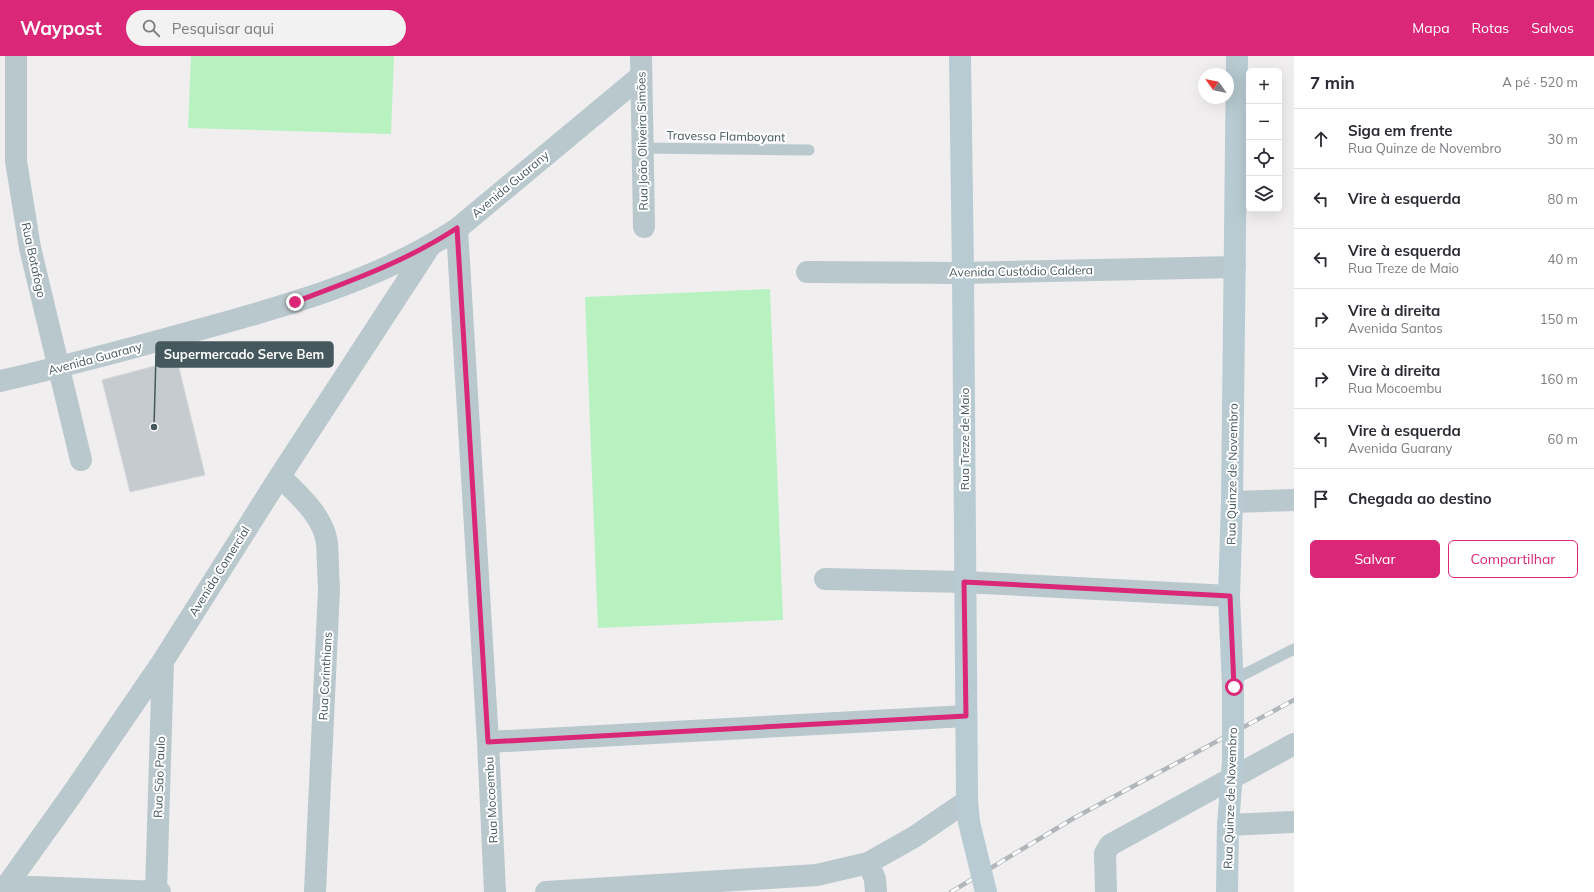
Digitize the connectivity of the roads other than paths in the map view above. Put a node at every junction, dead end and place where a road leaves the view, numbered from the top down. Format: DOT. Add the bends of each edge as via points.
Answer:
graph roads {
  1 [pos="16,56"];
  2 [pos="960,56"];
  3 [pos="1237,56"];
  4 [pos="641,66"];
  5 [pos="642,148"];
  6 [pos="809,150"];
  7 [pos="644,227"];
  8 [pos="457,228"];
  9 [pos="430,246"];
  10 [pos="1235,267"];
  11 [pos="807,272"];
  12 [pos="964,273"];
  13 [pos="59,368"];
  14 [pos="0,381"];
  15 [pos="81,460"];
  16 [pos="280,476"];
  17 [pos="1294,500"];
  18 [pos="1232,502"];
  19 [pos="825,579"];
  20 [pos="964,582"];
  21 [pos="1230,596"];
  22 [pos="1294,649"];
  23 [pos="163,661"];
  24 [pos="1233,683"];
  25 [pos="966,716"];
  26 [pos="488,742"];
  27 [pos="1294,744"];
  28 [pos="1232,770"];
  29 [pos="966,801"];
  30 [pos="1294,822"];
  31 [pos="1228,825"];
  32 [pos="868,863"];
  33 [pos="4,889"];
  34 [pos="156,892"];
  35 [pos="160,892"];
  36 [pos="315,892"];
  37 [pos="495,892"];
  38 [pos="546,892"];
  39 [pos="876,892"];
  40 [pos="986,892"];
  41 [pos="1106,892"];
  42 [pos="1227,892"];
  1 -- 13 [label="street, Rua Botafogo" via="16,161 30,248"];
  2 -- 12 [label="main road, Rua Treze de Maio"];
  3 -- 10 [label="main road, Rua Quinze de Novembro"];
  4 -- 5 [label="street, Rua João Oliveira Simões"];
  4 -- 8 [label="street, Avenida Guarany"];
  5 -- 6 [label="lane, Travessa Flamboyant"];
  5 -- 7 [label="street, Rua João Oliveira Simões"];
  8 -- 9 [label="street, Avenida Guarany"];
  8 -- 26 [label="street, Rua Mocoembu"];
  9 -- 13 [label="street, Avenida Guarany" via="369,274 295,302"];
  9 -- 16 [label="street, Avenida Comercial"];
  10 -- 12 [label="street, Avenida Custódio Caldera"];
  10 -- 18 [label="main road, Rua Quinze de Novembro"];
  11 -- 12 [label="street, Avenida Custódio Caldera"];
  12 -- 20 [label="main road, Rua Treze de Maio"];
  13 -- 14 [label="street, Avenida Guarany"];
  13 -- 15 [label="street, Rua Botafogo"];
  16 -- 23 [label="street, Avenida Comercial"];
  16 -- 36 [label="street, Rua Corinthians" via="308,504 321,523 327,542 329,589"];
  17 -- 18 [label="street"];
  18 -- 21 [label="main road, Rua Quinze de Novembro"];
  19 -- 20 [label="street"];
  20 -- 21 [label="street"];
  20 -- 25 [label="main road, Rua Treze de Maio"];
  21 -- 24 [label="main road, Rua Quinze de Novembro"];
  22 -- 24 [label="lane"];
  23 -- 33 [label="street, Avenida Comercial"];
  23 -- 34 [label="street, Rua São Paulo"];
  24 -- 28 [label="main road, Rua Quinze de Novembro, bridge"];
  25 -- 26 [label="street"];
  25 -- 29 [label="main road, Rua Treze de Maio"];
  26 -- 37 [label="street, Rua Mocoembu"];
  27 -- 28 [label="street"];
  28 -- 31 [label="main road, Rua Quinze de Novembro"];
  28 -- 41 [label="street" via="1110,845 1105,853"];
  29 -- 32 [label="street" via="914,837"];
  29 -- 40 [label="main road, Rua Treze de Maio, bridge"];
  30 -- 31 [label="street"];
  31 -- 42 [label="main road, Rua Quinze de Novembro"];
  32 -- 38 [label="street" via="817,875"];
  32 -- 39 [label="street" via="875,879"];
  33 -- 34 [label="street"];
  34 -- 35 [label="street"];
}
